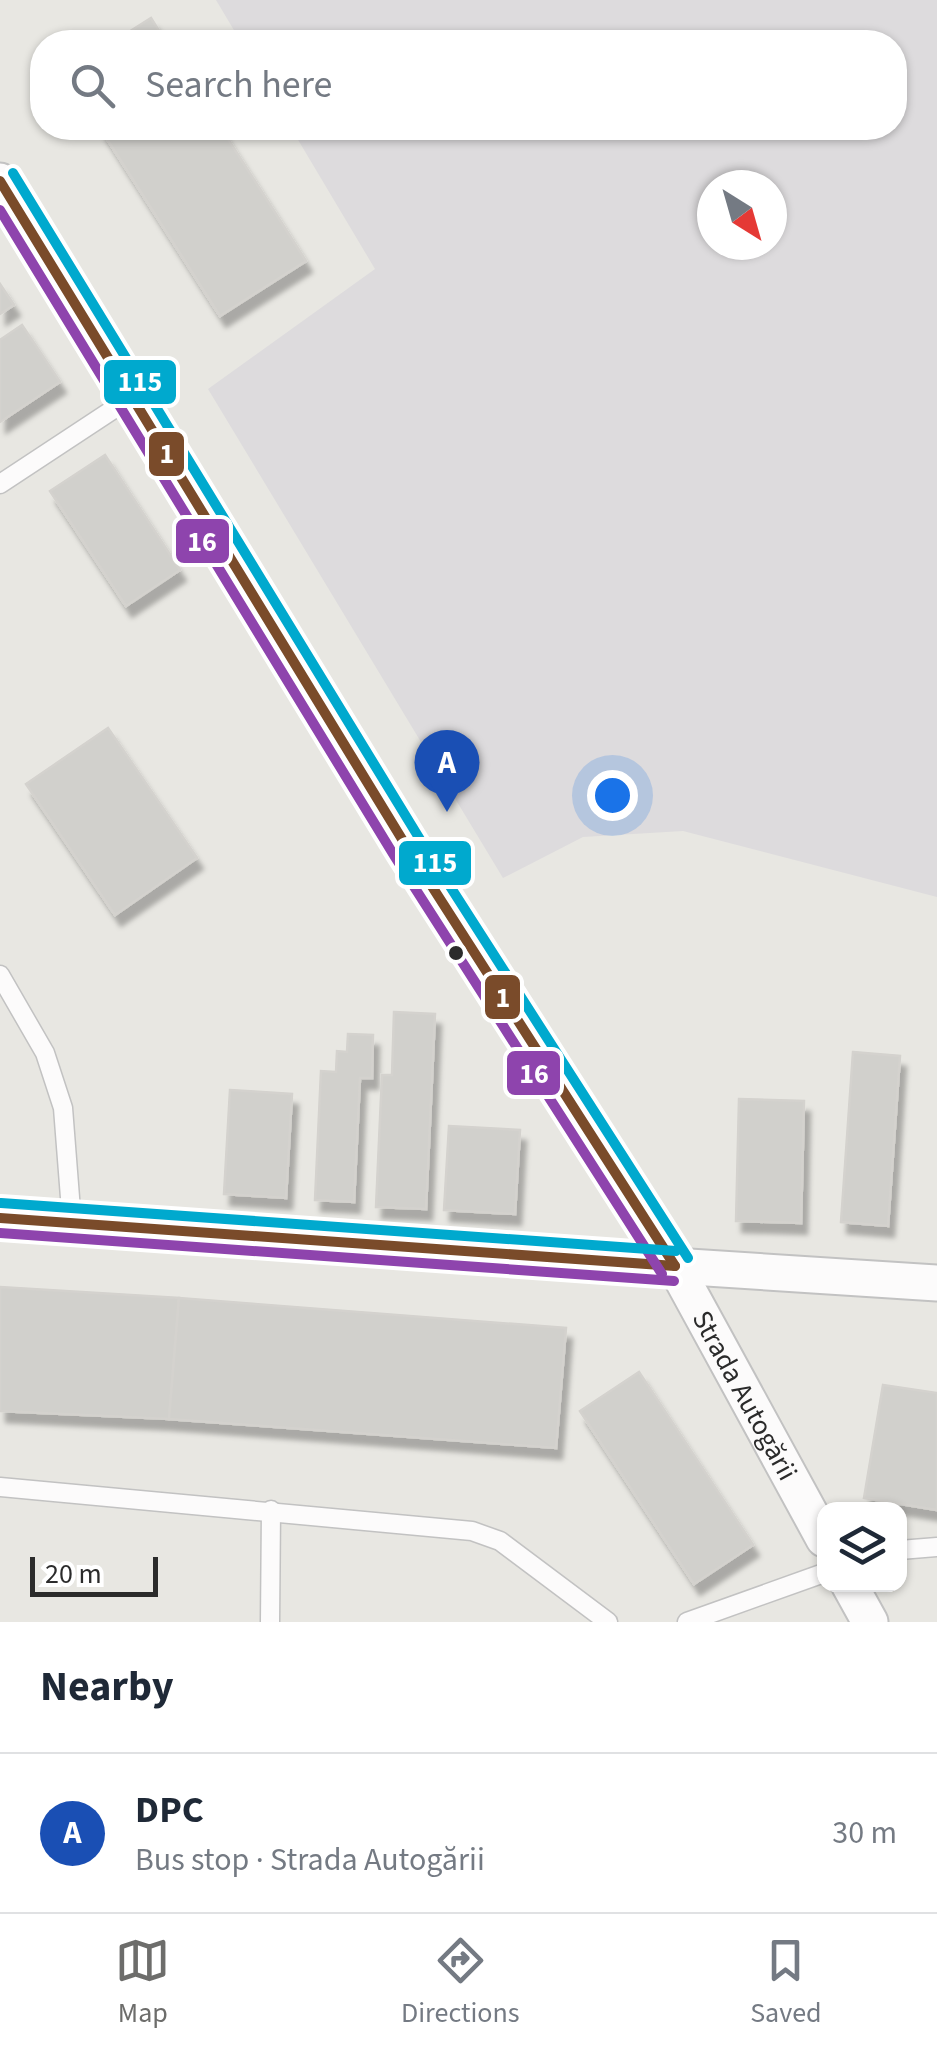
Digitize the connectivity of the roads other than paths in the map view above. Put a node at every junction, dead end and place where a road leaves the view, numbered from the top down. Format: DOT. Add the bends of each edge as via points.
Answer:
graph roads {
  1 [pos="0,181"];
  2 [pos="132,397"];
  3 [pos="0,484"];
  4 [pos="0,974"];
  5 [pos="0,1218"];
  6 [pos="72,1223"];
  7 [pos="675,1266"];
  8 [pos="937,1283"];
  9 [pos="0,1487"];
  10 [pos="271,1510"];
  11 [pos="817,1527"];
  12 [pos="937,1548"];
  13 [pos="907,1550"];
  14 [pos="817,1575"];
  15 [pos="853,1592"];
  16 [pos="270,1622"];
  17 [pos="608,1622"];
  18 [pos="686,1622"];
  19 [pos="870,1622"];
  1 -- 2 [label="street, Strada Autogării"];
  2 -- 3 [label="lane"];
  2 -- 7 [label="street, Strada Autogării" via="408,849"];
  4 -- 6 [label="lane" via="45,1053 64,1108"];
  5 -- 6 [label="street"];
  6 -- 7 [label="street"];
  7 -- 8 [label="street"];
  7 -- 11 [label="street, Strada Autogării"];
  9 -- 10 [label="lane"];
  10 -- 16 [label="lane"];
  10 -- 17 [label="lane" via="472,1531 500,1542"];
  12 -- 13 [label="lane"];
  14 -- 18 [label="lane"];
  15 -- 19 [label="street"];
}
